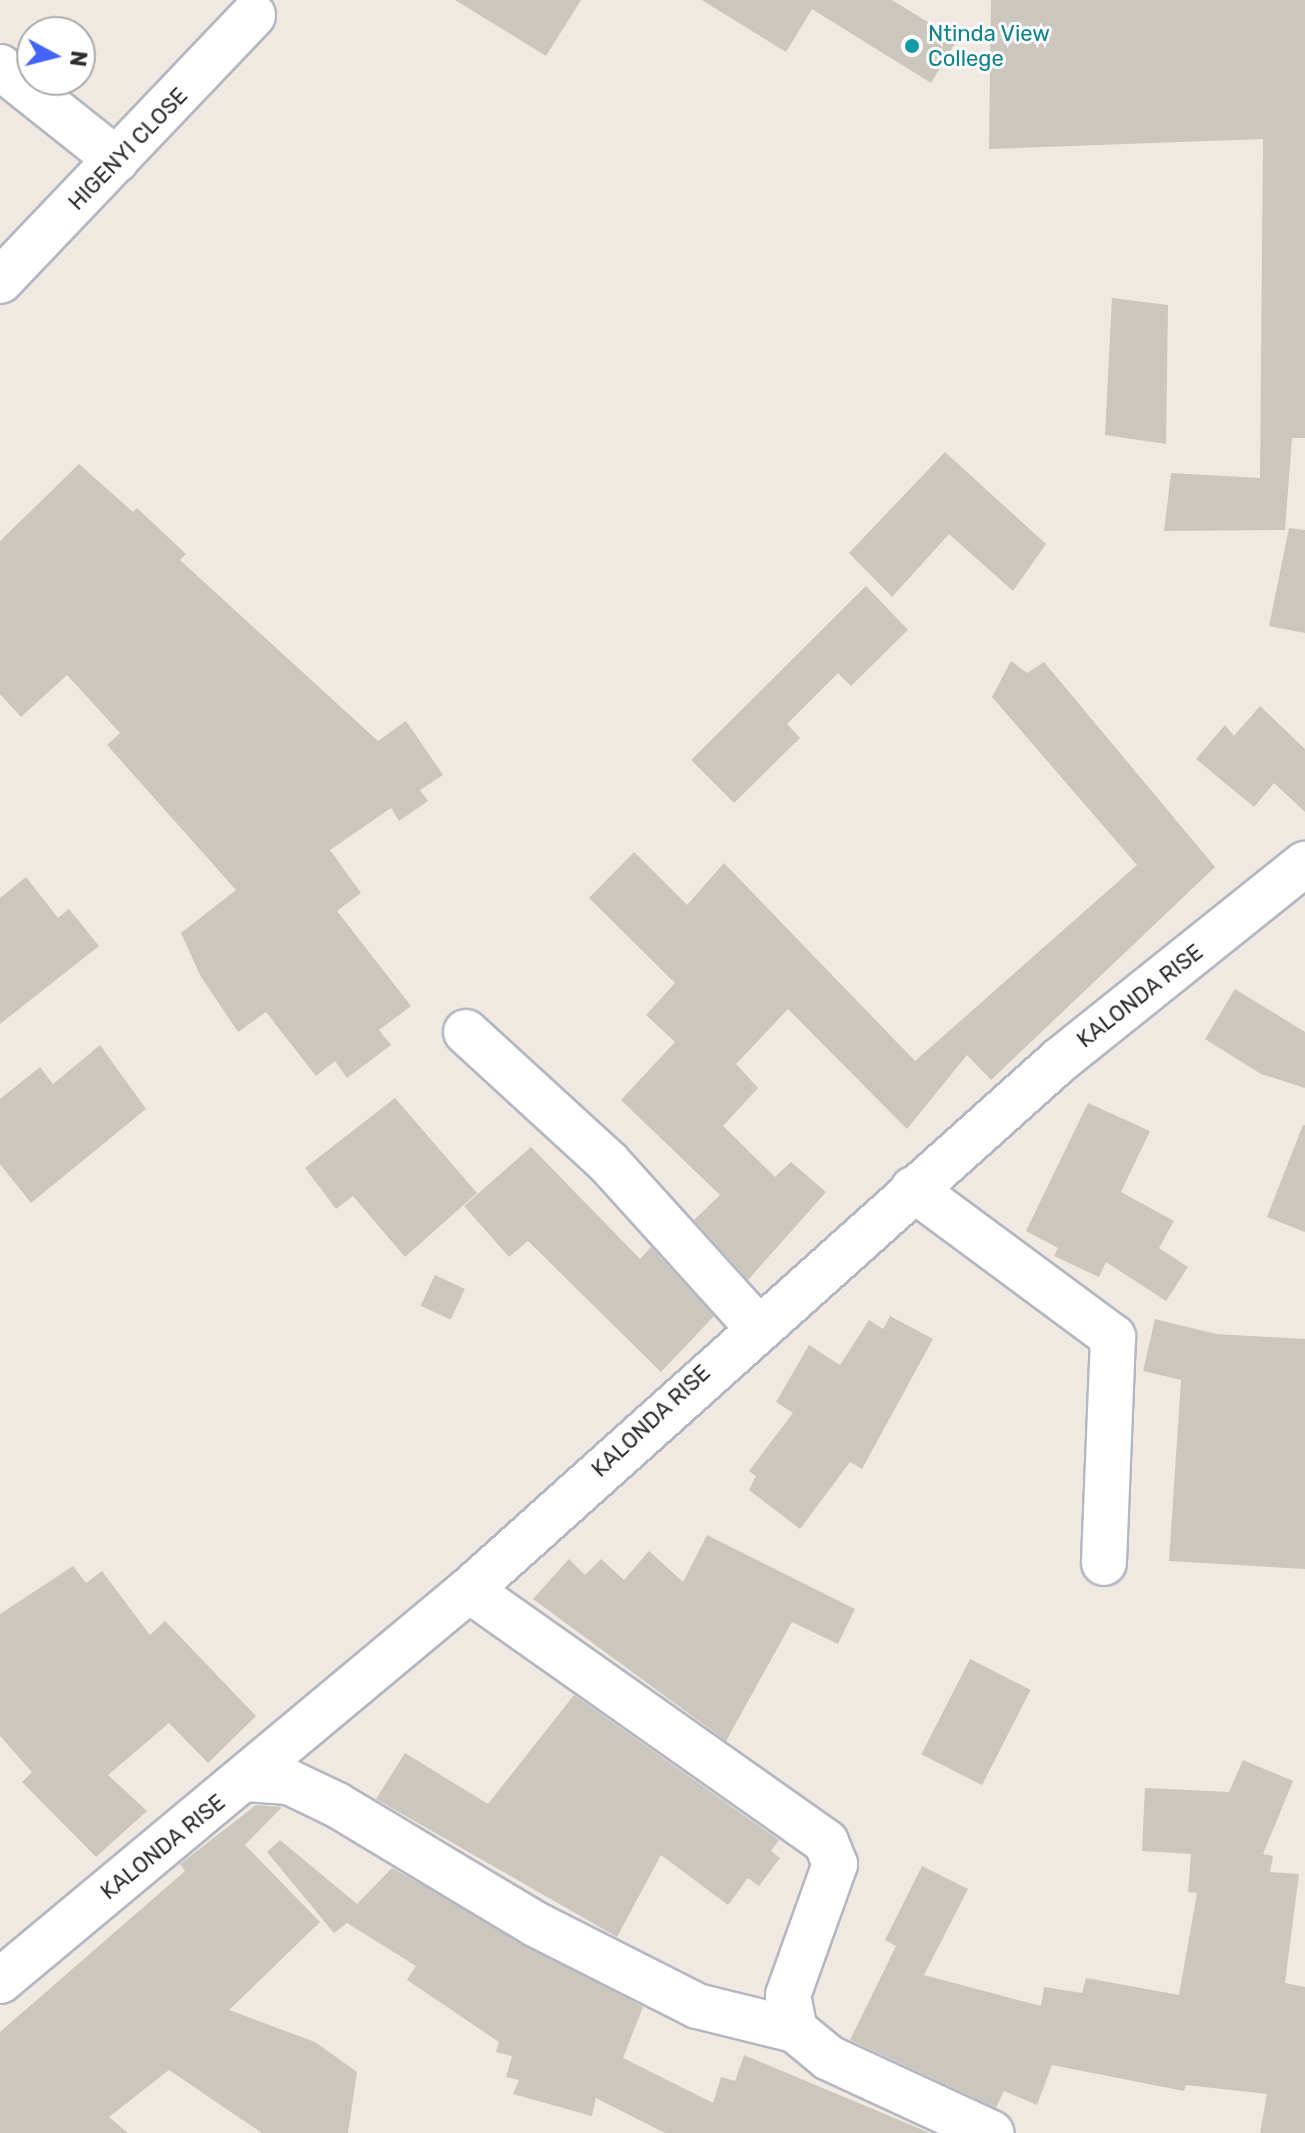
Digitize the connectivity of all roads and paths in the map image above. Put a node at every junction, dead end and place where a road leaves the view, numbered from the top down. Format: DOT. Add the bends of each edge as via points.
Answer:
graph roads {
  1 [pos="253,15"];
  2 [pos="0,67"];
  3 [pos="117,160"];
  4 [pos="0,281"];
  5 [pos="1305,864"];
  6 [pos="466,1032"];
  7 [pos="913,1189"];
  8 [pos="756,1326"];
  9 [pos="1104,1563"];
  10 [pos="469,1590"];
  11 [pos="246,1779"];
  12 [pos="0,1981"];
  13 [pos="795,2030"];
  14 [pos="991,2133"];
  1 -- 3 [label="street, HIGENYI CLOSE"];
  2 -- 3 [label="street"];
  3 -- 4 [label="street, HIGENYI CLOSE"];
  5 -- 7 [label="street, KALONDA RISE" via="1060,1060"];
  6 -- 8 [label="street" via="618,1173"];
  7 -- 8 [label="street, KALONDA RISE"];
  7 -- 9 [label="street" via="1113,1337"];
  8 -- 10 [label="street, KALONDA RISE"];
  10 -- 11 [label="street, KALONDA RISE"];
  10 -- 13 [label="street" via="826,1842 835,1864 788,1995"];
  11 -- 12 [label="street, KALONDA RISE"];
  11 -- 13 [label="street" via="289,1782 337,1805 440,1860 535,1924 697,2006"];
  13 -- 14 [label="street" via="829,2058"];
}
